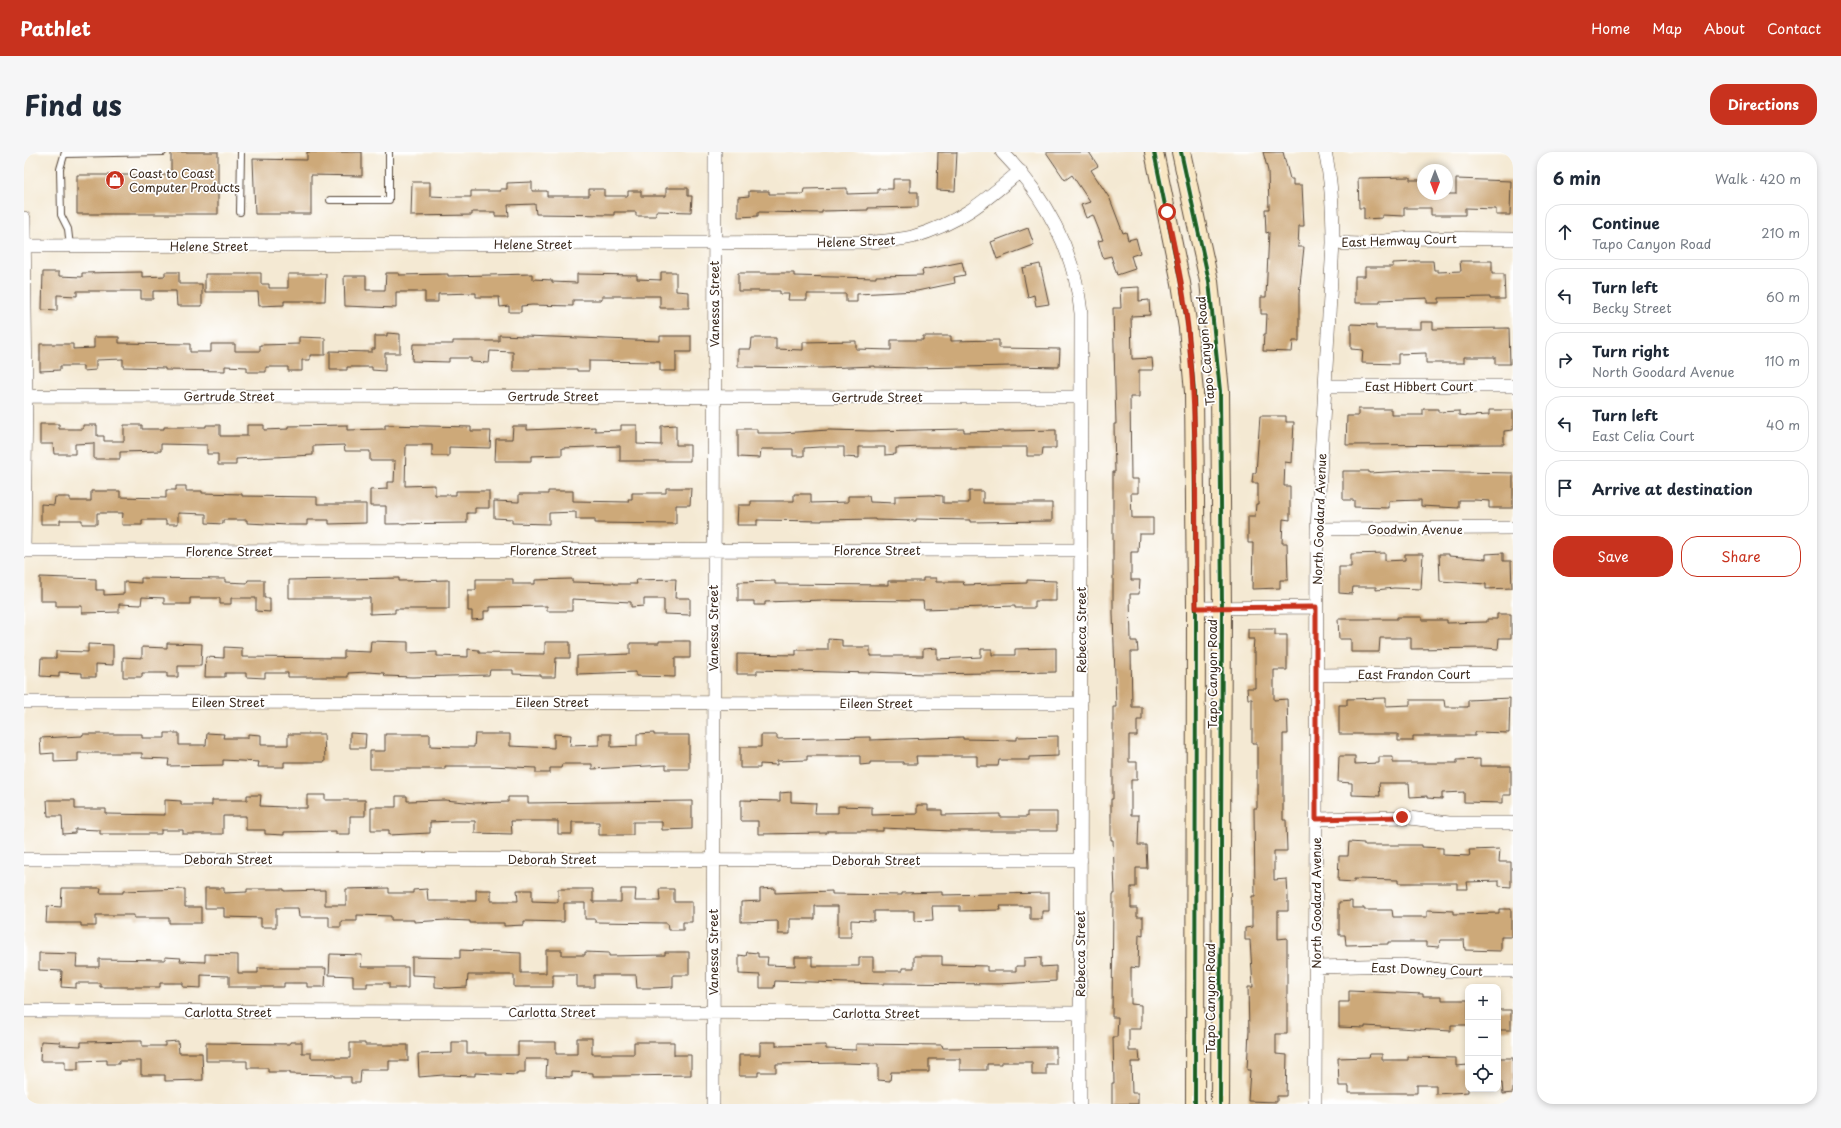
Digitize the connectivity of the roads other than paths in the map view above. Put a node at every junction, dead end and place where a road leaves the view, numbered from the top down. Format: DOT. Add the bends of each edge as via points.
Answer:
graph roads {
  1 [pos="163,152"];
  2 [pos="241,152"];
  3 [pos="389,152"];
  4 [pos="715,152"];
  5 [pos="1002,152"];
  6 [pos="1154,152"];
  7 [pos="1181,152"];
  8 [pos="1325,152"];
  9 [pos="65,153"];
  10 [pos="1020,171"];
  11 [pos="330,200"];
  12 [pos="240,212"];
  13 [pos="24,218"];
  14 [pos="1513,239"];
  15 [pos="714,242"];
  16 [pos="1333,243"];
  17 [pos="24,246"];
  18 [pos="70,246"];
  19 [pos="1325,386"];
  20 [pos="1513,386"];
  21 [pos="25,396"];
  22 [pos="714,396"];
  23 [pos="1081,397"];
  24 [pos="25,461"];
  25 [pos="1513,528"];
  26 [pos="1317,529"];
  27 [pos="24,543"];
  28 [pos="714,549"];
  29 [pos="1081,550"];
  30 [pos="1316,607"];
  31 [pos="1196,608"];
  32 [pos="1222,608"];
  33 [pos="1513,673"];
  34 [pos="1316,675"];
  35 [pos="24,702"];
  36 [pos="713,702"];
  37 [pos="1081,703"];
  38 [pos="1316,819"];
  39 [pos="1513,823"];
  40 [pos="24,858"];
  41 [pos="713,859"];
  42 [pos="1081,860"];
  43 [pos="1316,967"];
  44 [pos="1513,971"];
  45 [pos="24,1011"];
  46 [pos="713,1012"];
  47 [pos="1080,1013"];
  48 [pos="713,1104"];
  49 [pos="1080,1104"];
  50 [pos="1195,1104"];
  51 [pos="1220,1104"];
  52 [pos="1316,1104"];
  1 -- 9 [label="lane"];
  2 -- 12 [label="lane"];
  3 -- 11 [label="lane" via="388,200"];
  4 -- 15 [label="street, Vanessa Street"];
  5 -- 10 [label="street, Rebecca Street"];
  6 -- 31 [label="main road, Tapo Canyon Road" via="1189,335 1194,392"];
  7 -- 32 [label="main road, Tapo Canyon Road" via="1209,281 1215,332 1220,391"];
  8 -- 16 [label="street, North Goodard Avenue" via="1333,204"];
  9 -- 18 [label="lane" via="60,169 61,215 68,229"];
  10 -- 15 [label="street, Helene Street" via="963,217 910,238 872,242"];
  10 -- 23 [label="street, Rebecca Street" via="1049,214 1074,270 1081,313"];
  13 -- 17 [label="street"];
  14 -- 16 [label="street, East Hemway Court" via="1409,238 1360,244"];
  15 -- 18 [label="street, Helene Street"];
  15 -- 22 [label="street, Vanessa Street"];
  16 -- 19 [label="street, North Goodard Avenue"];
  17 -- 18 [label="street, Helene Street"];
  17 -- 21 [label="street"];
  19 -- 20 [label="street, East Hibbert Court"];
  19 -- 26 [label="street, North Goodard Avenue"];
  21 -- 22 [label="street, Gertrude Street"];
  21 -- 24 [label="street"];
  22 -- 23 [label="street, Gertrude Street"];
  22 -- 28 [label="street, Vanessa Street"];
  23 -- 29 [label="street, Rebecca Street"];
  24 -- 27 [label="street"];
  25 -- 26 [label="street, Goodwin Avenue"];
  26 -- 30 [label="street, North Goodard Avenue"];
  27 -- 28 [label="street, Florence Street"];
  28 -- 29 [label="street, Florence Street"];
  28 -- 36 [label="street, Vanessa Street"];
  29 -- 37 [label="street, Rebecca Street"];
  30 -- 32 [label="street"];
  30 -- 34 [label="street, North Goodard Avenue"];
  31 -- 32 [label="street"];
  31 -- 50 [label="main road, Tapo Canyon Road"];
  32 -- 51 [label="main road, Tapo Canyon Road"];
  33 -- 34 [label="street, East Frandon Court"];
  34 -- 38 [label="street, North Goodard Avenue"];
  35 -- 36 [label="street, Eileen Street"];
  36 -- 37 [label="street, Eileen Street"];
  36 -- 41 [label="street, Vanessa Street"];
  37 -- 42 [label="street, Rebecca Street"];
  38 -- 39 [label="street" via="1402,817 1449,823"];
  38 -- 43 [label="street, North Goodard Avenue"];
  40 -- 41 [label="street, Deborah Street"];
  41 -- 42 [label="street, Deborah Street"];
  41 -- 46 [label="street, Vanessa Street"];
  42 -- 47 [label="street, Rebecca Street"];
  43 -- 44 [label="street, East Downey Court" via="1402,965 1449,971"];
  43 -- 52 [label="street, North Goodard Avenue"];
  45 -- 46 [label="street, Carlotta Street"];
  46 -- 47 [label="street, Carlotta Street"];
  46 -- 48 [label="street, Vanessa Street"];
  47 -- 49 [label="street, Rebecca Street"];
}
